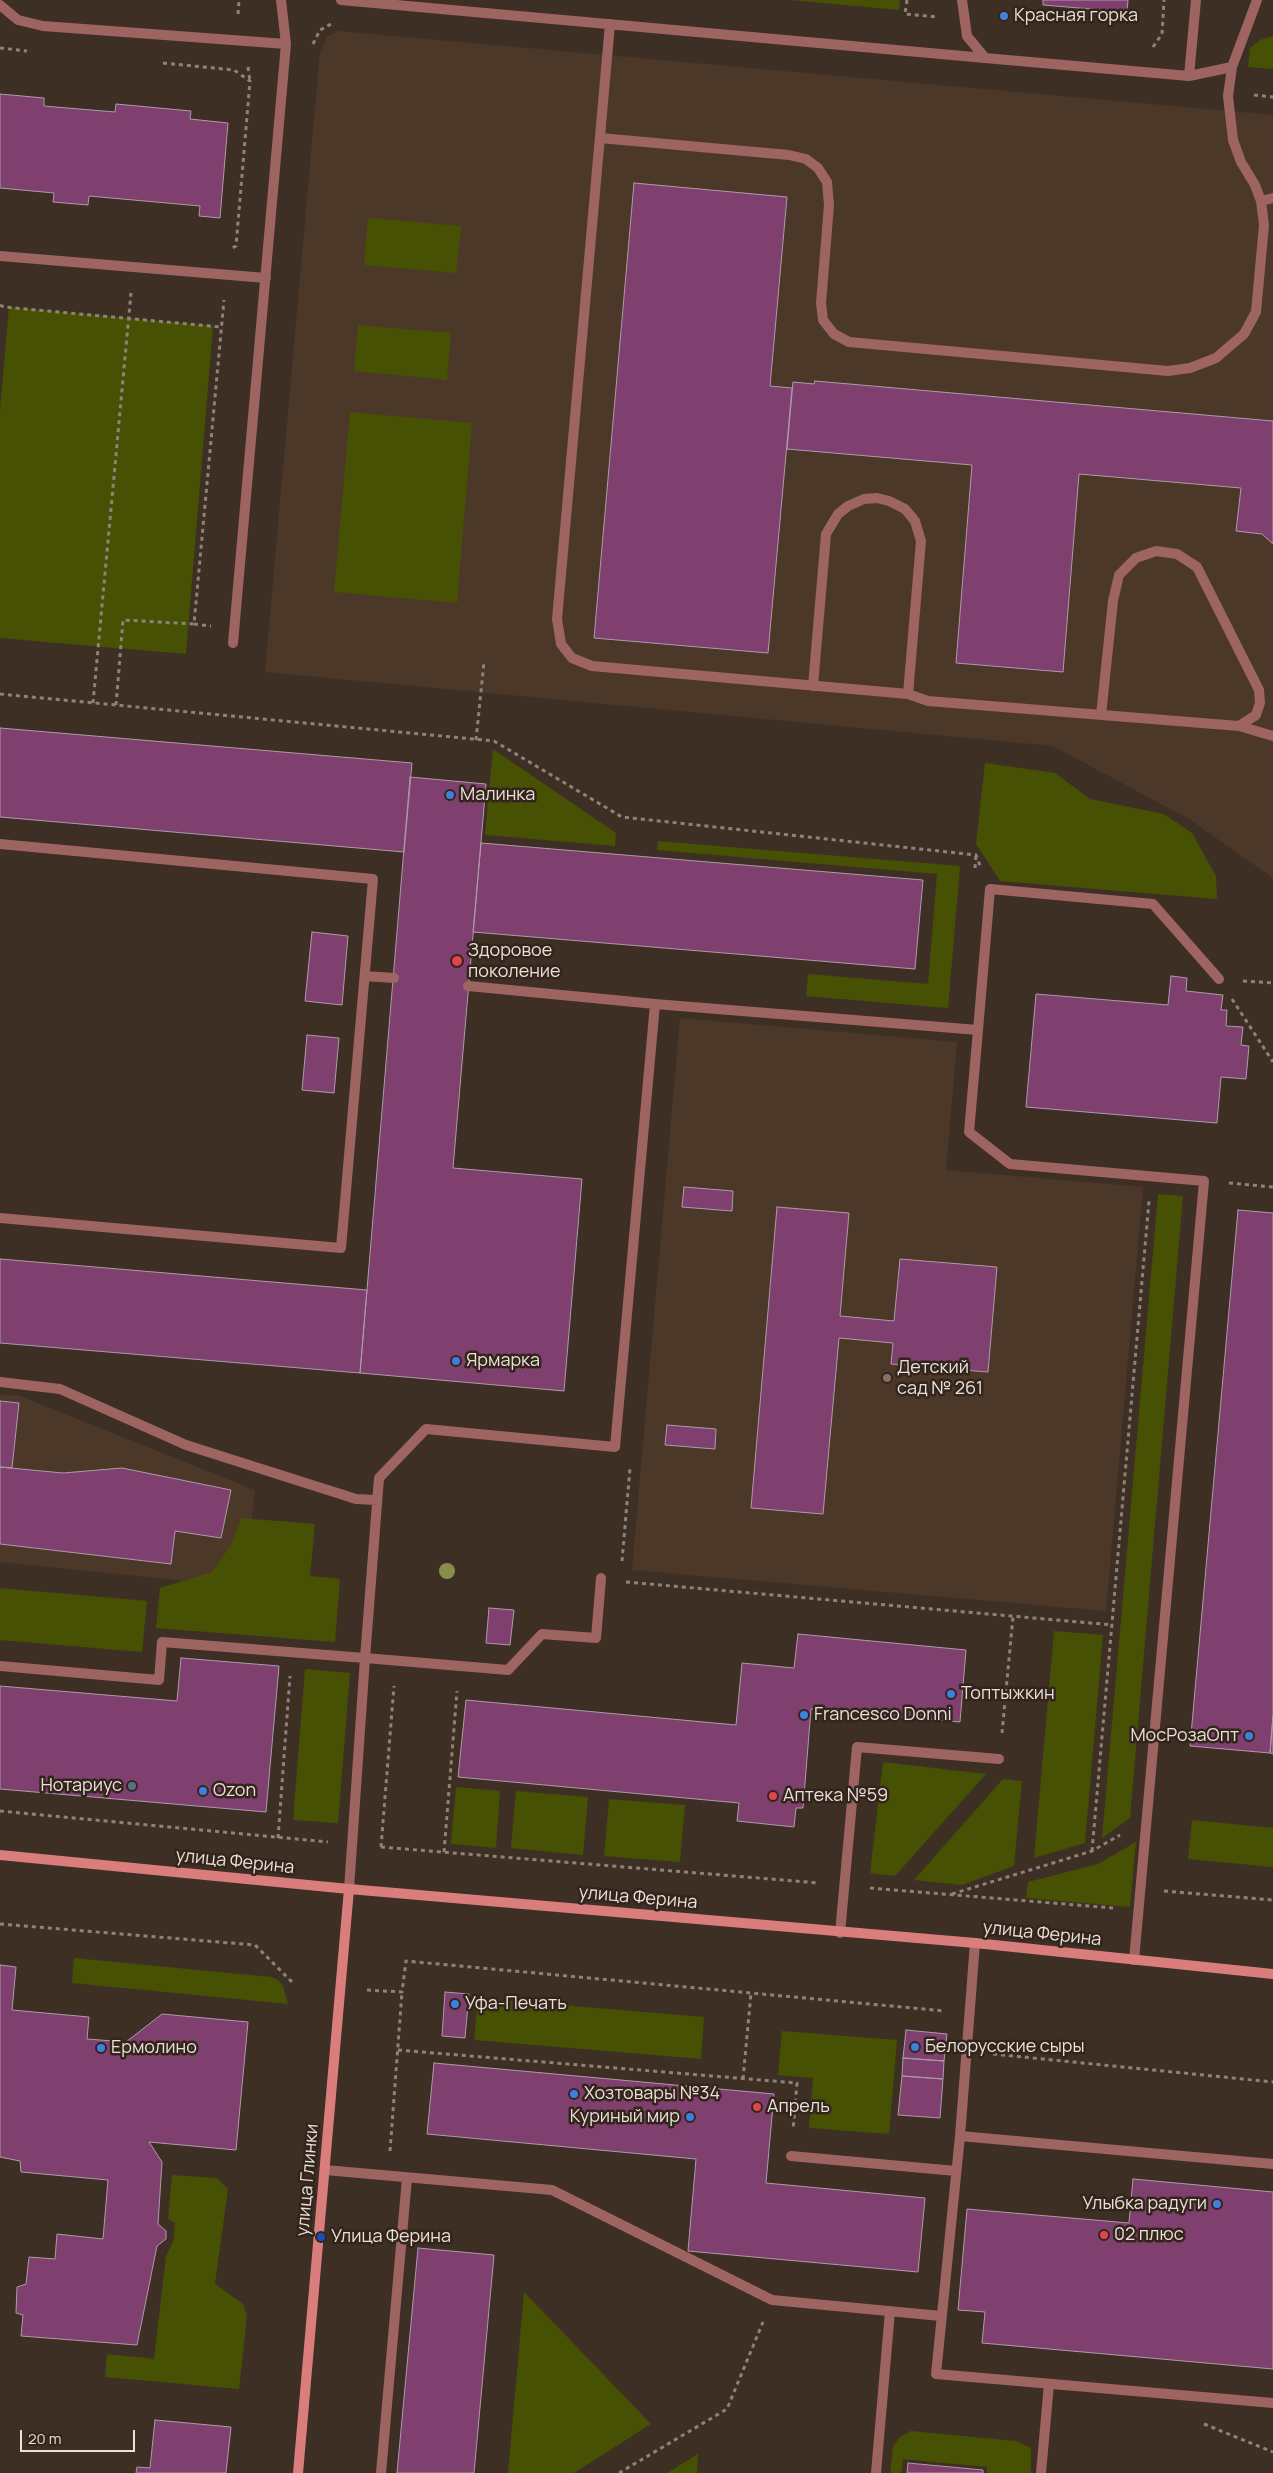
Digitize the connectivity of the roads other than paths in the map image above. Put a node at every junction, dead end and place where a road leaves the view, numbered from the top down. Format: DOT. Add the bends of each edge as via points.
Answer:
graph roads {
  1 [pos="282,0"];
  2 [pos="341,0"];
  3 [pos="962,0"];
  4 [pos="1196,0"];
  5 [pos="1257,0"];
  6 [pos="0,4"];
  7 [pos="610,24"];
  8 [pos="286,44"];
  9 [pos="985,58"];
  10 [pos="1232,67"];
  11 [pos="1190,76"];
  12 [pos="600,138"];
  13 [pos="1273,198"];
  14 [pos="1261,202"];
  15 [pos="0,256"];
  16 [pos="266,278"];
  17 [pos="233,642"];
  18 [pos="813,686"];
  19 [pos="908,694"];
  20 [pos="1101,715"];
  21 [pos="1239,726"];
  22 [pos="1273,736"];
  23 [pos="0,844"];
  24 [pos="365,976"];
  25 [pos="394,978"];
  26 [pos="1220,979"];
  27 [pos="468,986"];
  28 [pos="655,1004"];
  29 [pos="978,1030"];
  30 [pos="0,1218"];
  31 [pos="0,1382"];
  32 [pos="377,1500"];
  33 [pos="601,1578"];
  34 [pos="365,1658"];
  35 [pos="0,1666"];
  36 [pos="999,1759"];
  37 [pos="0,1855"];
  38 [pos="349,1889"];
  39 [pos="840,1933"];
  40 [pos="975,1943"];
  41 [pos="1134,1960"];
  42 [pos="1273,1974"];
  43 [pos="960,2136"];
  44 [pos="791,2156"];
  45 [pos="1273,2164"];
  46 [pos="325,2170"];
  47 [pos="956,2171"];
  48 [pos="407,2178"];
  49 [pos="890,2312"];
  50 [pos="941,2316"];
  51 [pos="1050,2384"];
  52 [pos="1273,2404"];
  53 [pos="298,2473"];
  54 [pos="381,2473"];
  55 [pos="876,2473"];
  56 [pos="1041,2473"];
  1 -- 8 [label="lane"];
  2 -- 7 [label="lane"];
  3 -- 9 [label="lane" via="967,36"];
  4 -- 11 [label="lane"];
  5 -- 10 [label="lane"];
  6 -- 8 [label="lane" via="18,20 44,26"];
  7 -- 9 [label="lane"];
  7 -- 12 [label="lane"];
  8 -- 16 [label="lane"];
  9 -- 11 [label="lane"];
  10 -- 11 [label="lane"];
  10 -- 14 [label="lane" via="1228,96 1233,140"];
  12 -- 14 [label="lane" via="789,155 806,159 818,168 827,182 829,205 822,320 834,334 849,342 1168,371 1190,368 1216,358 1232,346 1244,334 1256,312 1264,225"];
  12 -- 18 [label="lane" via="556,619 561,644 572,658 592,666"];
  13 -- 14 [label="lane"];
  15 -- 16 [label="lane"];
  16 -- 17 [label="lane"];
  18 -- 19 [label="lane"];
  18 -- 19 [label="lane" via="826,534 838,514 848,506 877,498 905,509 915,521 921,541"];
  19 -- 20 [label="lane" via="928,701"];
  20 -- 21 [label="lane"];
  20 -- 21 [label="lane" via="1113,601 1119,575 1136,558 1156,551 1177,554 1197,567 1259,690 1260,703 1256,714"];
  21 -- 22 [label="lane"];
  23 -- 24 [label="lane" via="372,879"];
  24 -- 25 [label="lane"];
  24 -- 30 [label="lane" via="341,1248"];
  26 -- 29 [label="lane" via="1153,904 990,889"];
  27 -- 28 [label="lane"];
  28 -- 29 [label="lane"];
  28 -- 32 [label="lane" via="615,1447 426,1429 379,1478"];
  29 -- 41 [label="lane" via="969,1132 1010,1164 1204,1181"];
  31 -- 32 [label="lane" via="60,1389 186,1445 356,1499"];
  32 -- 34 [label="lane"];
  33 -- 34 [label="lane" via="596,1638 542,1634 508,1670"];
  34 -- 35 [label="lane" via="162,1642 159,1680"];
  34 -- 38 [label="lane"];
  36 -- 39 [label="lane" via="857,1747"];
  37 -- 38 [label="main road, улица Ферина"];
  38 -- 39 [label="main road, улица Ферина"];
  38 -- 46 [label="main road, улица Глинки"];
  39 -- 40 [label="main road, улица Ферина"];
  40 -- 41 [label="main road, улица Ферина"];
  40 -- 43 [label="lane"];
  41 -- 42 [label="main road, улица Ферина"];
  43 -- 45 [label="lane"];
  43 -- 47 [label="lane"];
  44 -- 47 [label="lane"];
  46 -- 48 [label="lane"];
  46 -- 53 [label="main road, улица Глинки"];
  47 -- 50 [label="lane"];
  48 -- 49 [label="lane" via="552,2190 772,2300"];
  48 -- 54 [label="lane"];
  49 -- 50 [label="lane"];
  49 -- 55 [label="lane"];
  50 -- 51 [label="lane" via="936,2374"];
  51 -- 52 [label="lane"];
  51 -- 56 [label="lane"];
}
